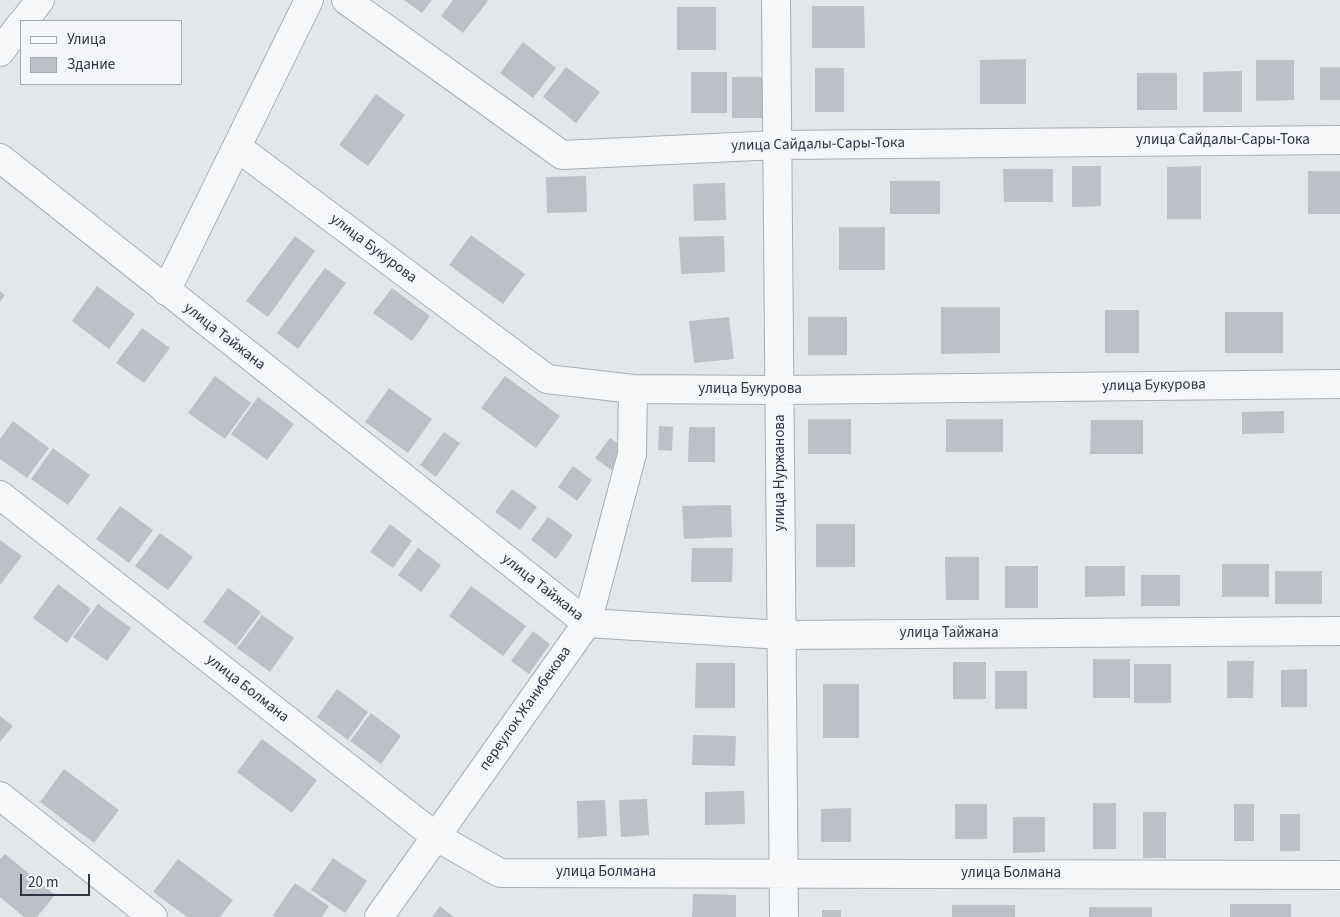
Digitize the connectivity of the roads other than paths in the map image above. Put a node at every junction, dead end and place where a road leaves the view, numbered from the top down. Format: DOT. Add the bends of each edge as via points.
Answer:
graph roads {
  1 [pos="40,0"];
  2 [pos="309,0"];
  3 [pos="346,0"];
  4 [pos="776,0"];
  5 [pos="25,20"];
  6 [pos="20,25"];
  7 [pos="0,52"];
  8 [pos="1340,140"];
  9 [pos="778,145"];
  10 [pos="237,147"];
  11 [pos="0,158"];
  12 [pos="166,291"];
  13 [pos="1340,384"];
  14 [pos="633,390"];
  15 [pos="780,390"];
  16 [pos="0,495"];
  17 [pos="587,623"];
  18 [pos="1340,631"];
  19 [pos="782,635"];
  20 [pos="0,796"];
  21 [pos="435,836"];
  22 [pos="784,874"];
  23 [pos="1340,874"];
  24 [pos="153,917"];
  25 [pos="379,917"];
  26 [pos="784,917"];
  1 -- 5 [label="street"];
  2 -- 10 [label="street"];
  3 -- 9 [label="street, улица Сайдалы-Сары-Тока" via="562,155"];
  4 -- 9 [label="street, улица Нуржанова"];
  6 -- 7 [label="street"];
  8 -- 9 [label="street, улица Сайдалы-Сары-Тока"];
  9 -- 15 [label="street, улица Нуржанова"];
  10 -- 12 [label="street"];
  10 -- 14 [label="street, улица Букурова" via="546,379"];
  11 -- 12 [label="street, улица Тайжана"];
  12 -- 17 [label="street, улица Тайжана"];
  13 -- 15 [label="street, улица Букурова"];
  14 -- 15 [label="street, улица Букурова"];
  14 -- 17 [label="street, переулок Жанибекова" via="632,454"];
  15 -- 19 [label="street, улица Нуржанова"];
  16 -- 21 [label="street, улица Болмана"];
  17 -- 19 [label="street, улица Тайжана"];
  17 -- 21 [label="street, переулок Жанибекова"];
  18 -- 19 [label="street, улица Тайжана"];
  19 -- 22 [label="street, улица Нуржанова"];
  20 -- 24 [label="street"];
  21 -- 22 [label="street, улица Болмана" via="500,873"];
  21 -- 25 [label="street, переулок Жанибекова"];
  22 -- 23 [label="street, улица Болмана"];
  22 -- 26 [label="street, улица Нуржанова"];
}
